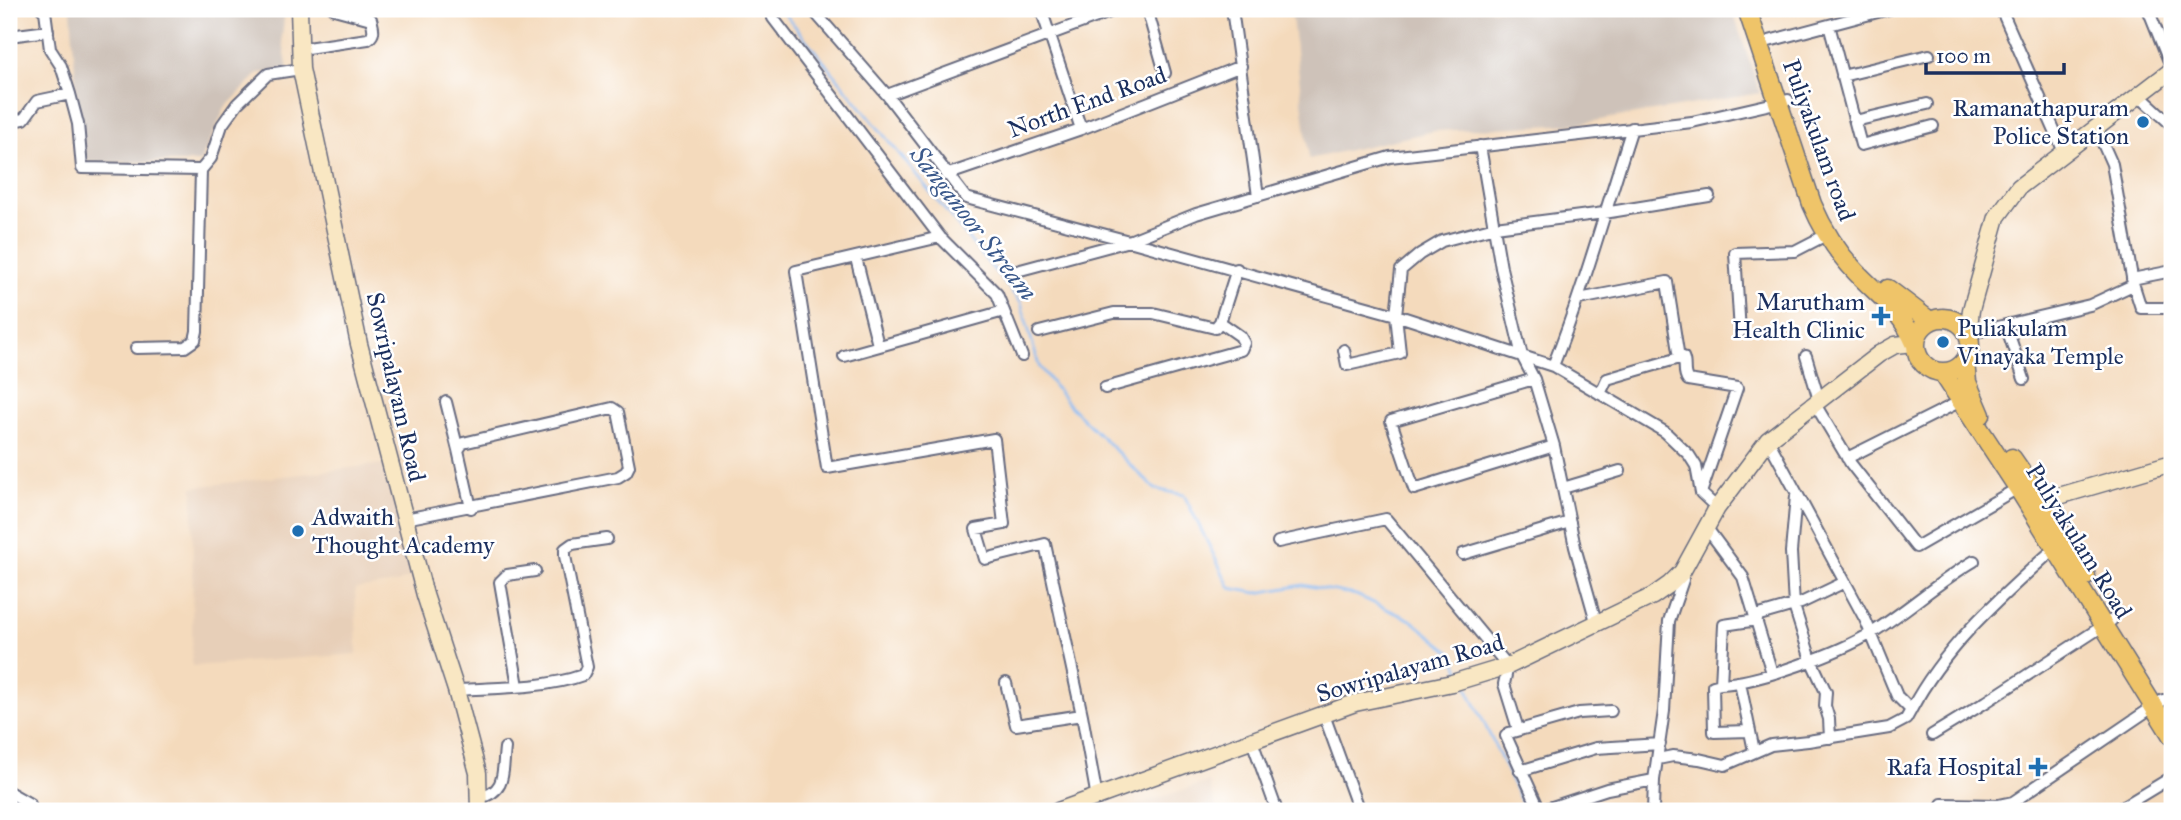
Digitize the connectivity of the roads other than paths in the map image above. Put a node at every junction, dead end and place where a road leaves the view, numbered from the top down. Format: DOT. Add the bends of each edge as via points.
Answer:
graph roads {
  1 [pos="42,9"];
  2 [pos="299,9"];
  3 [pos="334,9"];
  4 [pos="770,9"];
  5 [pos="827,9"];
  6 [pos="1041,9"];
  7 [pos="1118,9"];
  8 [pos="1147,9"];
  9 [pos="1232,9"];
  10 [pos="1747,9"];
  11 [pos="1758,9"];
  12 [pos="1889,9"];
  13 [pos="2001,9"];
  14 [pos="2148,9"];
  15 [pos="813,11"];
  16 [pos="1829,25"];
  17 [pos="48,31"];
  18 [pos="1050,35"];
  19 [pos="9,36"];
  20 [pos="1769,41"];
  21 [pos="300,49"];
  22 [pos="1929,55"];
  23 [pos="1241,66"];
  24 [pos="301,69"];
  25 [pos="2172,70"];
  26 [pos="1165,73"];
  27 [pos="1842,76"];
  28 [pos="70,94"];
  29 [pos="2139,95"];
  30 [pos="887,96"];
  31 [pos="1783,101"];
  32 [pos="1927,104"];
  33 [pos="9,121"];
  34 [pos="1855,121"];
  35 [pos="2172,125"];
  36 [pos="1933,126"];
  37 [pos="1632,128"];
  38 [pos="2096,128"];
  39 [pos="1081,129"];
  40 [pos="1480,146"];
  41 [pos="2064,152"];
  42 [pos="201,170"];
  43 [pos="946,175"];
  44 [pos="1709,196"];
  45 [pos="1258,197"];
  46 [pos="1604,213"];
  47 [pos="1495,227"];
  48 [pos="1826,235"];
  49 [pos="940,237"];
  50 [pos="1129,241"];
  51 [pos="856,258"];
  52 [pos="1237,269"];
  53 [pos="2172,271"];
  54 [pos="1013,272"];
  55 [pos="2133,282"];
  56 [pos="1580,299"];
  57 [pos="2172,308"];
  58 [pos="1004,311"];
  59 [pos="1396,315"];
  60 [pos="1930,321"];
  61 [pos="1220,322"];
  62 [pos="2006,326"];
  63 [pos="1039,332"];
  64 [pos="1740,332"];
  65 [pos="1968,334"];
  66 [pos="1914,343"];
  67 [pos="878,345"];
  68 [pos="136,348"];
  69 [pos="1344,350"];
  70 [pos="844,356"];
  71 [pos="1022,356"];
  72 [pos="1521,356"];
  73 [pos="1806,356"];
  74 [pos="1679,358"];
  75 [pos="1965,362"];
  76 [pos="1553,366"];
  77 [pos="1942,372"];
  78 [pos="1534,379"];
  79 [pos="2024,379"];
  80 [pos="1105,388"];
  81 [pos="1600,394"];
  82 [pos="1961,401"];
  83 [pos="446,402"];
  84 [pos="1817,402"];
  85 [pos="1768,440"];
  86 [pos="1554,446"];
  87 [pos="458,450"];
  88 [pos="1847,458"];
  89 [pos="2172,463"];
  90 [pos="1620,471"];
  91 [pos="2023,486"];
  92 [pos="1563,488"];
  93 [pos="1701,493"];
  94 [pos="1796,496"];
  95 [pos="2042,500"];
  96 [pos="471,508"];
  97 [pos="1717,508"];
  98 [pos="405,519"];
  99 [pos="1570,522"];
  100 [pos="1706,527"];
  101 [pos="607,539"];
  102 [pos="1278,542"];
  103 [pos="2055,548"];
  104 [pos="1463,554"];
  105 [pos="1974,561"];
  106 [pos="535,571"];
  107 [pos="1682,572"];
  108 [pos="1844,582"];
  109 [pos="1794,606"];
  110 [pos="1756,618"];
  111 [pos="2108,622"];
  112 [pos="1597,625"];
  113 [pos="1871,633"];
  114 [pos="1811,660"];
  115 [pos="1508,666"];
  116 [pos="1772,673"];
  117 [pos="1006,683"];
  118 [pos="1740,683"];
  119 [pos="1721,684"];
  120 [pos="518,686"];
  121 [pos="456,690"];
  122 [pos="2163,707"];
  123 [pos="1911,709"];
  124 [pos="1611,711"];
  125 [pos="1082,715"];
  126 [pos="1324,715"];
  127 [pos="1518,729"];
  128 [pos="1750,731"];
  129 [pos="1932,735"];
  130 [pos="2172,736"];
  131 [pos="1830,737"];
  132 [pos="1252,741"];
  133 [pos="1660,744"];
  134 [pos="505,748"];
  135 [pos="1754,751"];
  136 [pos="1658,759"];
  137 [pos="1520,771"];
  138 [pos="2172,777"];
  139 [pos="1654,780"];
  140 [pos="9,792"];
  141 [pos="1097,799"];
  142 [pos="479,804"];
  143 [pos="1942,804"];
  144 [pos="2015,807"];
  145 [pos="31,811"];
  146 [pos="1058,811"];
  147 [pos="1277,811"];
  148 [pos="1359,811"];
  149 [pos="1540,811"];
  150 [pos="1653,811"];
  151 [pos="2116,811"];
  1 -- 17 [label="street"];
  2 -- 21 [label="street, Sowripalayam Road"];
  3 -- 21 [label="street" via="371,19 372,36"];
  4 -- 49 [label="street"];
  5 -- 15 [label="street"];
  6 -- 18 [label="street"];
  7 -- 18 [label="street"];
  8 -- 26 [label="street"];
  9 -- 23 [label="street"];
  10 -- 31 [label="main road, Puliyakulam road"];
  11 -- 20 [label="main road, Puliyakulam road"];
  12 -- 16 [label="street"];
  13 -- 41 [label="street"];
  14 -- 25 [label="street"];
  15 -- 30 [label="street"];
  16 -- 20 [label="street"];
  16 -- 27 [label="street"];
  17 -- 19 [label="street"];
  17 -- 28 [label="street" via="50,49"];
  18 -- 30 [label="street"];
  18 -- 39 [label="street"];
  20 -- 31 [label="main road, Puliyakulam road"];
  21 -- 24 [label="street, Sowripalayam Road"];
  22 -- 27 [label="street"];
  23 -- 39 [label="street, North End Road"];
  23 -- 45 [label="street"];
  24 -- 42 [label="street" via="268,74 237,104"];
  24 -- 98 [label="street, Sowripalayam Road" via="359,344"];
  25 -- 29 [label="street"];
  27 -- 34 [label="street"];
  28 -- 33 [label="street" via="37,101 24,119"];
  28 -- 42 [label="street" via="82,168"];
  29 -- 35 [label="street"];
  29 -- 38 [label="street"];
  30 -- 43 [label="street"];
  31 -- 37 [label="street" via="1692,122"];
  31 -- 48 [label="main road, Puliyakulam road" via="1812,204"];
  31 -- 60 [label="main road, Puliyakulam road" via="1839,237 1888,290"];
  32 -- 34 [label="street"];
  34 -- 36 [label="street" via="1861,145"];
  37 -- 40 [label="street"];
  37 -- 46 [label="street"];
  38 -- 41 [label="street"];
  38 -- 55 [label="street" via="2112,164"];
  39 -- 43 [label="street, North End Road"];
  40 -- 45 [label="street" via="1390,157"];
  40 -- 47 [label="street"];
  41 -- 65 [label="street" via="2019,187 1997,217"];
  42 -- 68 [label="street" via="195,340 185,347"];
  43 -- 50 [label="street" via="966,198"];
  44 -- 46 [label="street"];
  45 -- 50 [label="street" via="1196,214"];
  46 -- 47 [label="street"];
  46 -- 56 [label="street"];
  47 -- 59 [label="street" via="1443,241 1401,270"];
  47 -- 72 [label="street"];
  48 -- 64 [label="street" via="1795,251 1735,253"];
  48 -- 66 [label="main road, Puliyakulam road" via="1902,316"];
  49 -- 51 [label="street"];
  49 -- 58 [label="street" via="997,294"];
  50 -- 52 [label="street"];
  50 -- 54 [label="street"];
  51 -- 67 [label="street"];
  51 -- 125 [label="street" via="796,271 827,468 994,439 1004,524 976,529 985,559 1045,544"];
  52 -- 59 [label="street"];
  52 -- 61 [label="street"];
  53 -- 55 [label="street"];
  55 -- 57 [label="street" via="2141,308"];
  55 -- 62 [label="street" via="2090,305"];
  56 -- 74 [label="street" via="1667,282"];
  56 -- 76 [label="street"];
  58 -- 67 [label="street"];
  58 -- 71 [label="street"];
  59 -- 69 [label="street" via="1400,354 1347,365"];
  59 -- 72 [label="street"];
  60 -- 65 [label="main road" via="1947,319"];
  60 -- 66 [label="main road"];
  61 -- 63 [label="street" via="1215,328 1153,313 1115,313"];
  61 -- 80 [label="street" via="1240,336 1241,350"];
  62 -- 65 [label="street"];
  62 -- 79 [label="street"];
  65 -- 75 [label="main road" via="1971,348"];
  66 -- 77 [label="main road, Puliyakulam road" via="1922,362"];
  66 -- 84 [label="street, Sowripalayam Road" via="1895,345 1879,354"];
  67 -- 70 [label="street"];
  72 -- 76 [label="street"];
  72 -- 78 [label="street"];
  73 -- 84 [label="street"];
  74 -- 81 [label="street" via="1607,379"];
  74 -- 93 [label="street" via="1685,360 1688,380 1737,388"];
  75 -- 77 [label="main road" via="1951,372"];
  75 -- 91 [label="main road" via="1967,382 1981,415"];
  76 -- 81 [label="street"];
  77 -- 82 [label="main road, Puliyakulam Road"];
  78 -- 86 [label="street"];
  78 -- 86 [label="street" via="1391,421 1415,489"];
  81 -- 93 [label="street" via="1683,447 1696,466"];
  82 -- 88 [label="street"];
  82 -- 91 [label="main road, Puliyakulam Road"];
  83 -- 87 [label="street"];
  84 -- 85 [label="street, Sowripalayam Road"];
  84 -- 88 [label="street"];
  85 -- 94 [label="street"];
  85 -- 97 [label="street, Sowripalayam Road"];
  86 -- 92 [label="street"];
  87 -- 96 [label="street"];
  87 -- 96 [label="street" via="472,439 612,408 618,412 625,443 629,466 618,477"];
  88 -- 91 [label="street" via="1916,547"];
  89 -- 95 [label="street"];
  90 -- 92 [label="street"];
  91 -- 95 [label="main road, Puliyakulam Road"];
  91 -- 103 [label="main road, Puliyakulam Road"];
  92 -- 99 [label="street"];
  93 -- 97 [label="street"];
  94 -- 108 [label="street"];
  94 -- 109 [label="street" via="1791,552"];
  95 -- 111 [label="main road, Puliyakulam Road"];
  96 -- 98 [label="street"];
  97 -- 100 [label="street, Sowripalayam Road"];
  98 -- 121 [label="street, Sowripalayam Road"];
  99 -- 104 [label="street"];
  99 -- 112 [label="street"];
  100 -- 107 [label="street, Sowripalayam Road"];
  100 -- 110 [label="street" via="1743,577"];
  101 -- 120 [label="street" via="565,549 587,667 583,675"];
  102 -- 115 [label="street" via="1386,519"];
  103 -- 111 [label="main road, Puliyakulam Road"];
  103 -- 123 [label="street" via="1954,646"];
  105 -- 113 [label="street"];
  106 -- 120 [label="street" via="507,575 500,582"];
  107 -- 112 [label="street, Sowripalayam Road" via="1653,596"];
  107 -- 133 [label="street" via="1669,621"];
  108 -- 109 [label="street"];
  108 -- 113 [label="street"];
  109 -- 110 [label="street"];
  109 -- 114 [label="street"];
  110 -- 116 [label="street"];
  110 -- 119 [label="street" via="1724,625"];
  111 -- 122 [label="main road, Puliyakulam Road"];
  111 -- 129 [label="street"];
  112 -- 115 [label="street, Sowripalayam Road"];
  113 -- 114 [label="street"];
  113 -- 123 [label="street" via="1897,696"];
  114 -- 116 [label="street"];
  114 -- 131 [label="street" via="1826,692"];
  115 -- 126 [label="street, Sowripalayam Road" via="1355,703"];
  115 -- 127 [label="street" via="1504,684"];
  116 -- 118 [label="street"];
  117 -- 125 [label="street" via="1016,725"];
  118 -- 119 [label="street"];
  118 -- 128 [label="street"];
  119 -- 128 [label="street" via="1713,686 1714,733"];
  120 -- 121 [label="street"];
  121 -- 142 [label="street, Sowripalayam Road" via="478,773"];
  122 -- 130 [label="main road, Puliyakulam Road"];
  122 -- 144 [label="street"];
  123 -- 131 [label="street" via="1906,719 1889,728"];
  124 -- 127 [label="street" via="1579,713"];
  125 -- 141 [label="street"];
  126 -- 132 [label="street, Sowripalayam Road"];
  126 -- 148 [label="street"];
  127 -- 137 [label="street" via="1506,736"];
  128 -- 135 [label="street"];
  131 -- 135 [label="street"];
  132 -- 141 [label="street, Sowripalayam Road"];
  132 -- 147 [label="street"];
  133 -- 136 [label="street"];
  133 -- 137 [label="street" via="1596,748"];
  134 -- 142 [label="street" via="501,785"];
  135 -- 136 [label="street" via="1725,765 1673,756"];
  136 -- 139 [label="street"];
  137 -- 149 [label="street"];
  138 -- 151 [label="street"];
  139 -- 149 [label="street" via="1607,789"];
  139 -- 150 [label="street"];
  140 -- 145 [label="street" via="30,804"];
  141 -- 146 [label="street, Sowripalayam Road"];
  143 -- 144 [label="street"];
}
